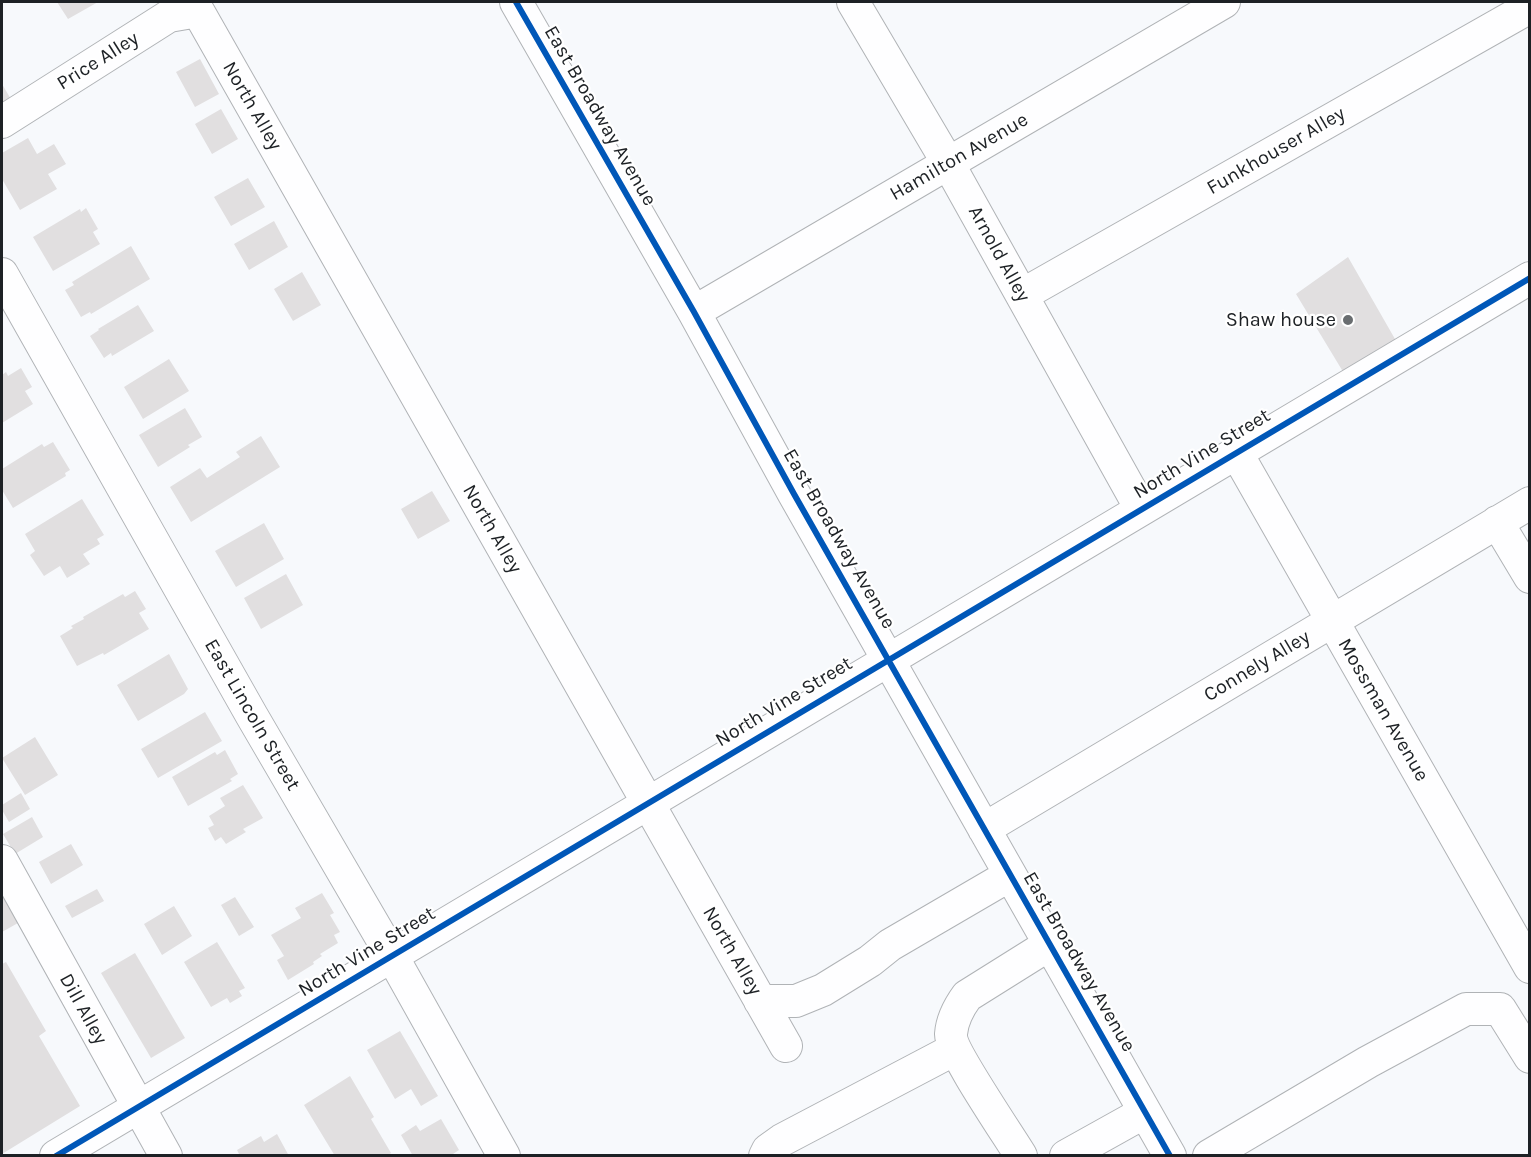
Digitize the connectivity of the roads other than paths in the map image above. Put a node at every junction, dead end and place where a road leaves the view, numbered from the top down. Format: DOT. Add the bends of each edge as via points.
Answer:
graph roads {
  1 [pos="516,2"];
  2 [pos="853,2"];
  3 [pos="1224,2"];
  4 [pos="1530,7"];
  5 [pos="198,11"];
  6 [pos="2,122"];
  7 [pos="948,163"];
  8 [pos="2,274"];
  9 [pos="1530,278"];
  10 [pos="1022,295"];
  11 [pos="694,312"];
  12 [pos="1236,452"];
  13 [pos="1530,503"];
  14 [pos="1141,509"];
  15 [pos="1497,522"];
  16 [pos="1530,577"];
  17 [pos="1332,621"];
  18 [pos="887,658"];
  19 [pos="648,805"];
  20 [pos="984,829"];
  21 [pos="2,861"];
  22 [pos="1010,875"];
  23 [pos="1050,944"];
  24 [pos="392,956"];
  25 [pos="1530,967"];
  26 [pos="760,1001"];
  27 [pos="786,1046"];
  28 [pos="955,1048"];
  29 [pos="1530,1057"];
  30 [pos="137,1107"];
  31 [pos="1145,1112"];
  32 [pos="56,1155"];
  33 [pos="166,1155"];
  34 [pos="504,1155"];
  35 [pos="765,1155"];
  36 [pos="1021,1155"];
  37 [pos="1066,1155"];
  38 [pos="1170,1155"];
  39 [pos="1209,1155"];
  1 -- 11 [label="street, East Broadway Avenue"];
  2 -- 7 [label="street, Arnold Alley"];
  3 -- 7 [label="street, Hamilton Avenue"];
  4 -- 10 [label="street, Funkhouser Alley"];
  5 -- 6 [label="street, Price Alley" via="169,16"];
  5 -- 19 [label="street, North Alley"];
  7 -- 10 [label="street, Arnold Alley"];
  7 -- 11 [label="street, Hamilton Avenue"];
  8 -- 24 [label="street, East Lincoln Street"];
  9 -- 12 [label="street, North Vine Street"];
  10 -- 14 [label="street, Arnold Alley"];
  11 -- 18 [label="street, East Broadway Avenue"];
  12 -- 14 [label="street, North Vine Street"];
  12 -- 17 [label="street, Mossman Avenue"];
  13 -- 15 [label="street, Connely Alley"];
  14 -- 18 [label="street, North Vine Street"];
  15 -- 16 [label="street"];
  15 -- 17 [label="street, Connely Alley"];
  17 -- 20 [label="street, Connely Alley"];
  17 -- 25 [label="street, Mossman Avenue"];
  18 -- 19 [label="street, North Vine Street"];
  18 -- 20 [label="street, East Broadway Avenue"];
  19 -- 24 [label="street, North Vine Street"];
  19 -- 26 [label="street, North Alley"];
  20 -- 22 [label="street, East Broadway Avenue"];
  21 -- 30 [label="street, Dill Alley"];
  22 -- 23 [label="street, East Broadway Avenue"];
  22 -- 26 [label="street" via="890,945 823,990 796,1001"];
  23 -- 28 [label="street" via="967,996 953,1023 951,1037"];
  23 -- 31 [label="street, East Broadway Avenue"];
  24 -- 30 [label="street, North Vine Street"];
  24 -- 34 [label="street, East Lincoln Street"];
  26 -- 27 [label="street, North Alley"];
  28 -- 35 [label="street" via="782,1140"];
  28 -- 36 [label="street"];
  29 -- 39 [label="street" via="1500,1010 1466,1009"];
  30 -- 32 [label="street, North Vine Street"];
  30 -- 33 [label="street, Dill Alley"];
  31 -- 37 [label="street"];
  31 -- 38 [label="street, East Broadway Avenue"];
}
